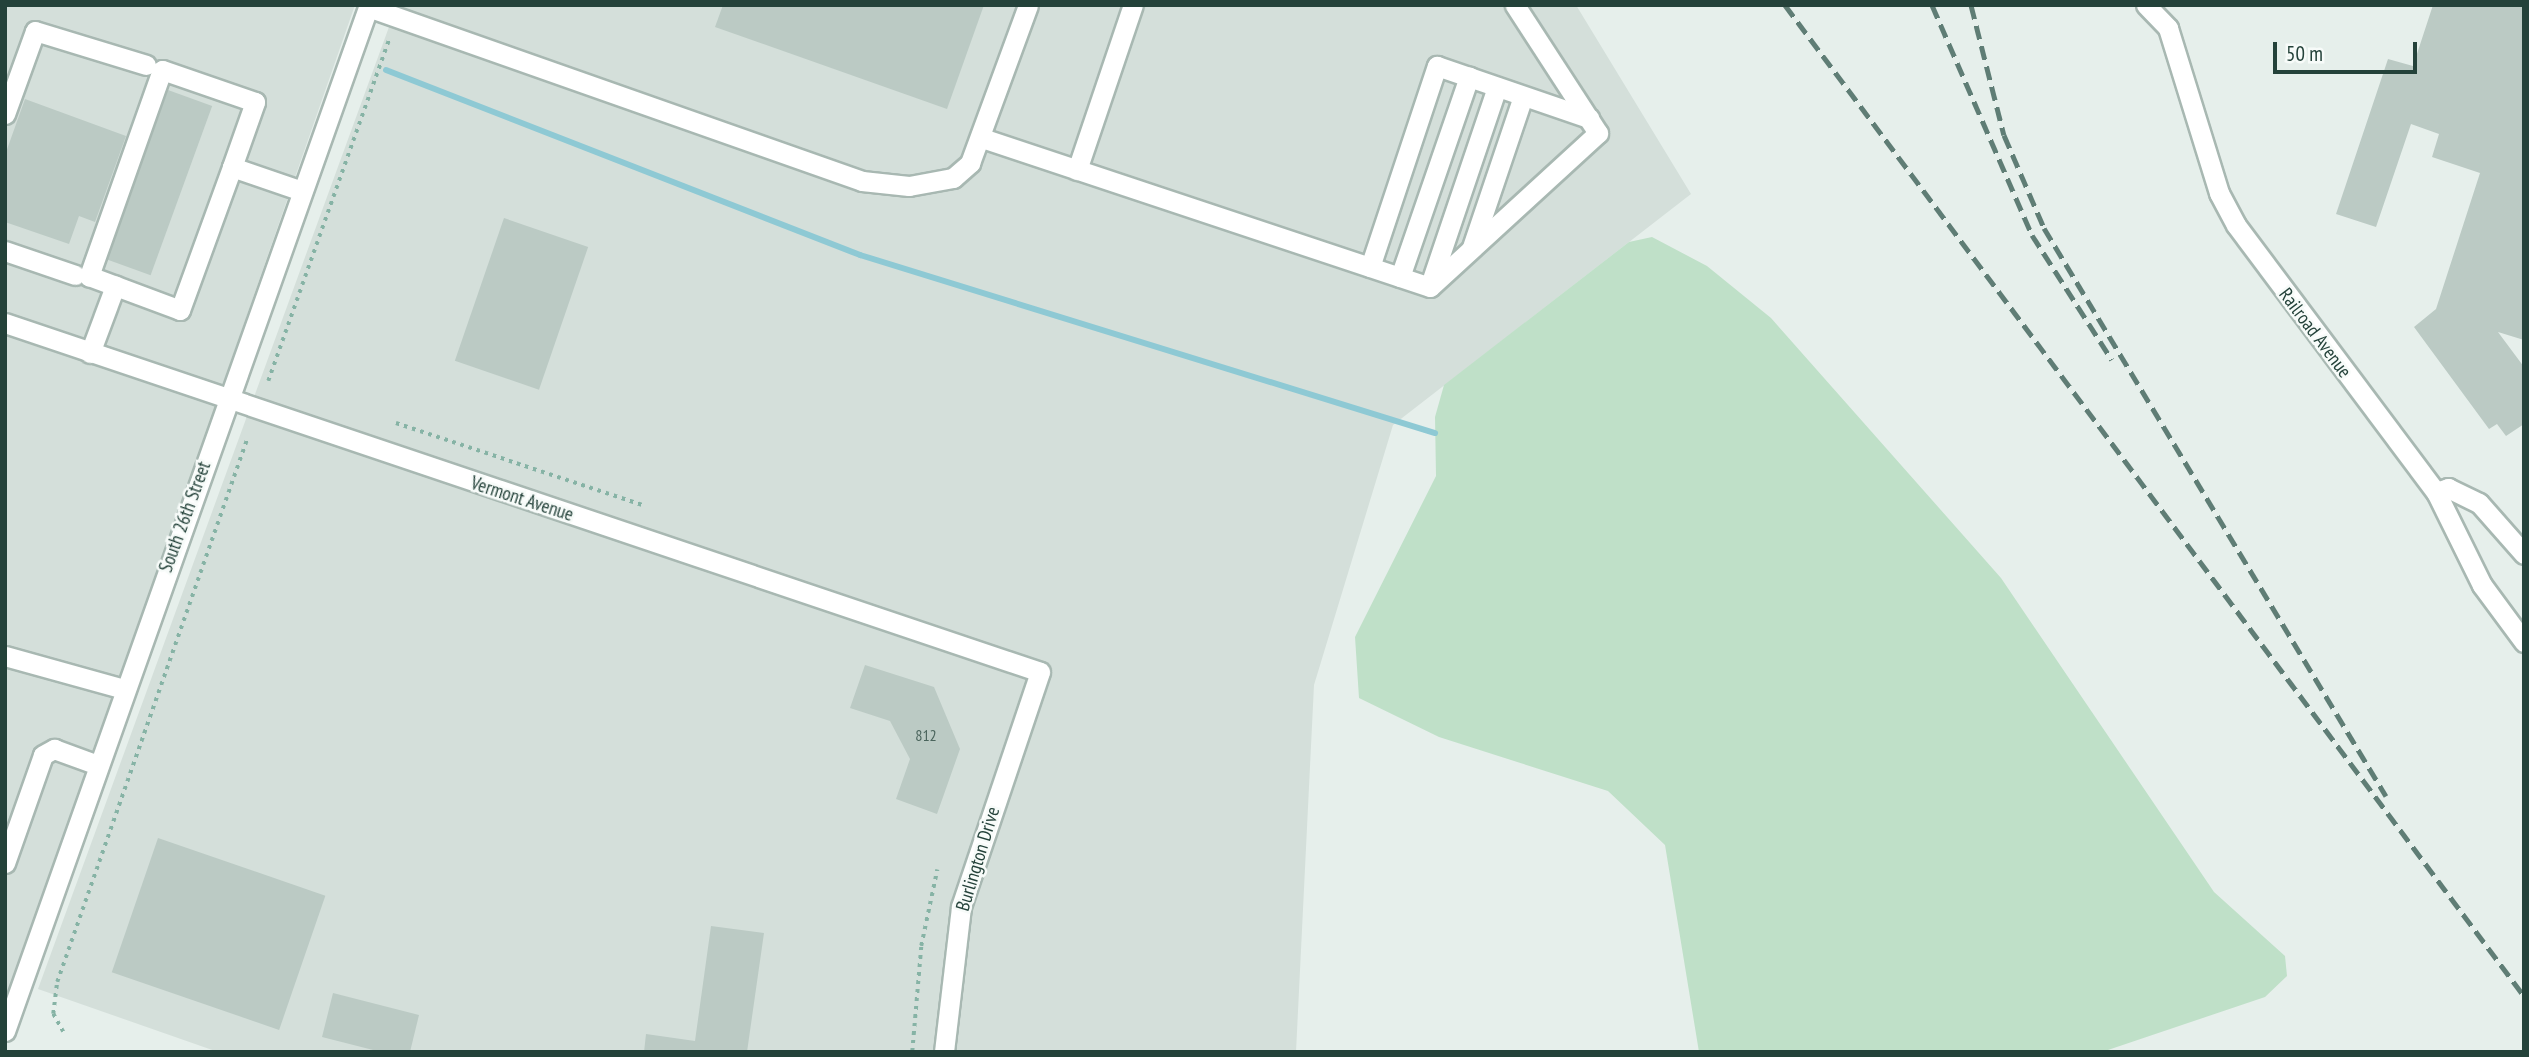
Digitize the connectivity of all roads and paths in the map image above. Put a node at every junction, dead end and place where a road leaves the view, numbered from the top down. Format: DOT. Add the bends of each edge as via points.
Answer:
graph roads {
  1 [pos="1028,5"];
  2 [pos="1133,5"];
  3 [pos="1515,5"];
  4 [pos="368,6"];
  5 [pos="2151,9"];
  6 [pos="389,40"];
  7 [pos="146,65"];
  8 [pos="1469,77"];
  9 [pos="1497,87"];
  10 [pos="1524,96"];
  11 [pos="5,114"];
  12 [pos="1589,118"];
  13 [pos="982,138"];
  14 [pos="232,167"];
  15 [pos="1077,170"];
  16 [pos="302,191"];
  17 [pos="1471,249"];
  18 [pos="5,251"];
  19 [pos="1370,267"];
  20 [pos="75,275"];
  21 [pos="1400,277"];
  22 [pos="115,286"];
  23 [pos="1430,287"];
  24 [pos="5,323"];
  25 [pos="90,352"];
  26 [pos="268,381"];
  27 [pos="227,400"];
  28 [pos="396,423"];
  29 [pos="247,439"];
  30 [pos="2436,492"];
  31 [pos="642,505"];
  32 [pos="2524,554"];
  33 [pos="2524,642"];
  34 [pos="5,656"];
  35 [pos="1040,672"];
  36 [pos="124,690"];
  37 [pos="98,765"];
  38 [pos="5,863"];
  39 [pos="937,870"];
  40 [pos="5,1031"];
  41 [pos="63,1032"];
  42 [pos="912,1052"];
  43 [pos="944,1052"];
  1 -- 13 [label="street"];
  2 -- 15 [label="street"];
  3 -- 12 [label="street"];
  4 -- 13 [label="street" via="862,181 909,186 953,178 970,163"];
  4 -- 16 [label="street, South 26th Street"];
  5 -- 30 [label="street, Railroad Avenue" via="2168,28 2219,192 2236,225"];
  6 -- 26 [label="path"];
  7 -- 11 [label="street" via="35,31"];
  8 -- 9 [label="street"];
  8 -- 19 [label="street" via="1437,66"];
  8 -- 21 [label="street"];
  9 -- 10 [label="street"];
  9 -- 23 [label="street"];
  10 -- 12 [label="street"];
  10 -- 17 [label="street"];
  12 -- 17 [label="street" via="1598,133"];
  13 -- 15 [label="street"];
  14 -- 16 [label="street"];
  14 -- 22 [label="street" via="180,310"];
  14 -- 22 [label="street" via="255,102 162,71 89,276"];
  15 -- 19 [label="street"];
  16 -- 27 [label="street, South 26th Street"];
  17 -- 23 [label="street"];
  18 -- 20 [label="street"];
  19 -- 21 [label="street"];
  21 -- 23 [label="street"];
  22 -- 25 [label="street"];
  24 -- 25 [label="street, Vermont Avenue"];
  25 -- 27 [label="street, Vermont Avenue"];
  27 -- 35 [label="street, Vermont Avenue"];
  27 -- 36 [label="street, South 26th Street"];
  28 -- 31 [label="path"];
  29 -- 41 [label="path" via="57,982 53,1014"];
  30 -- 32 [label="street" via="2448,488 2479,503"];
  30 -- 33 [label="street, Railroad Avenue" via="2482,585"];
  34 -- 36 [label="street"];
  35 -- 43 [label="street, Burlington Drive" via="961,907"];
  36 -- 37 [label="street, South 26th Street"];
  37 -- 38 [label="street" via="54,749 43,755"];
  37 -- 40 [label="street, South 26th Street"];
  39 -- 42 [label="path" via="921,946"];
}
